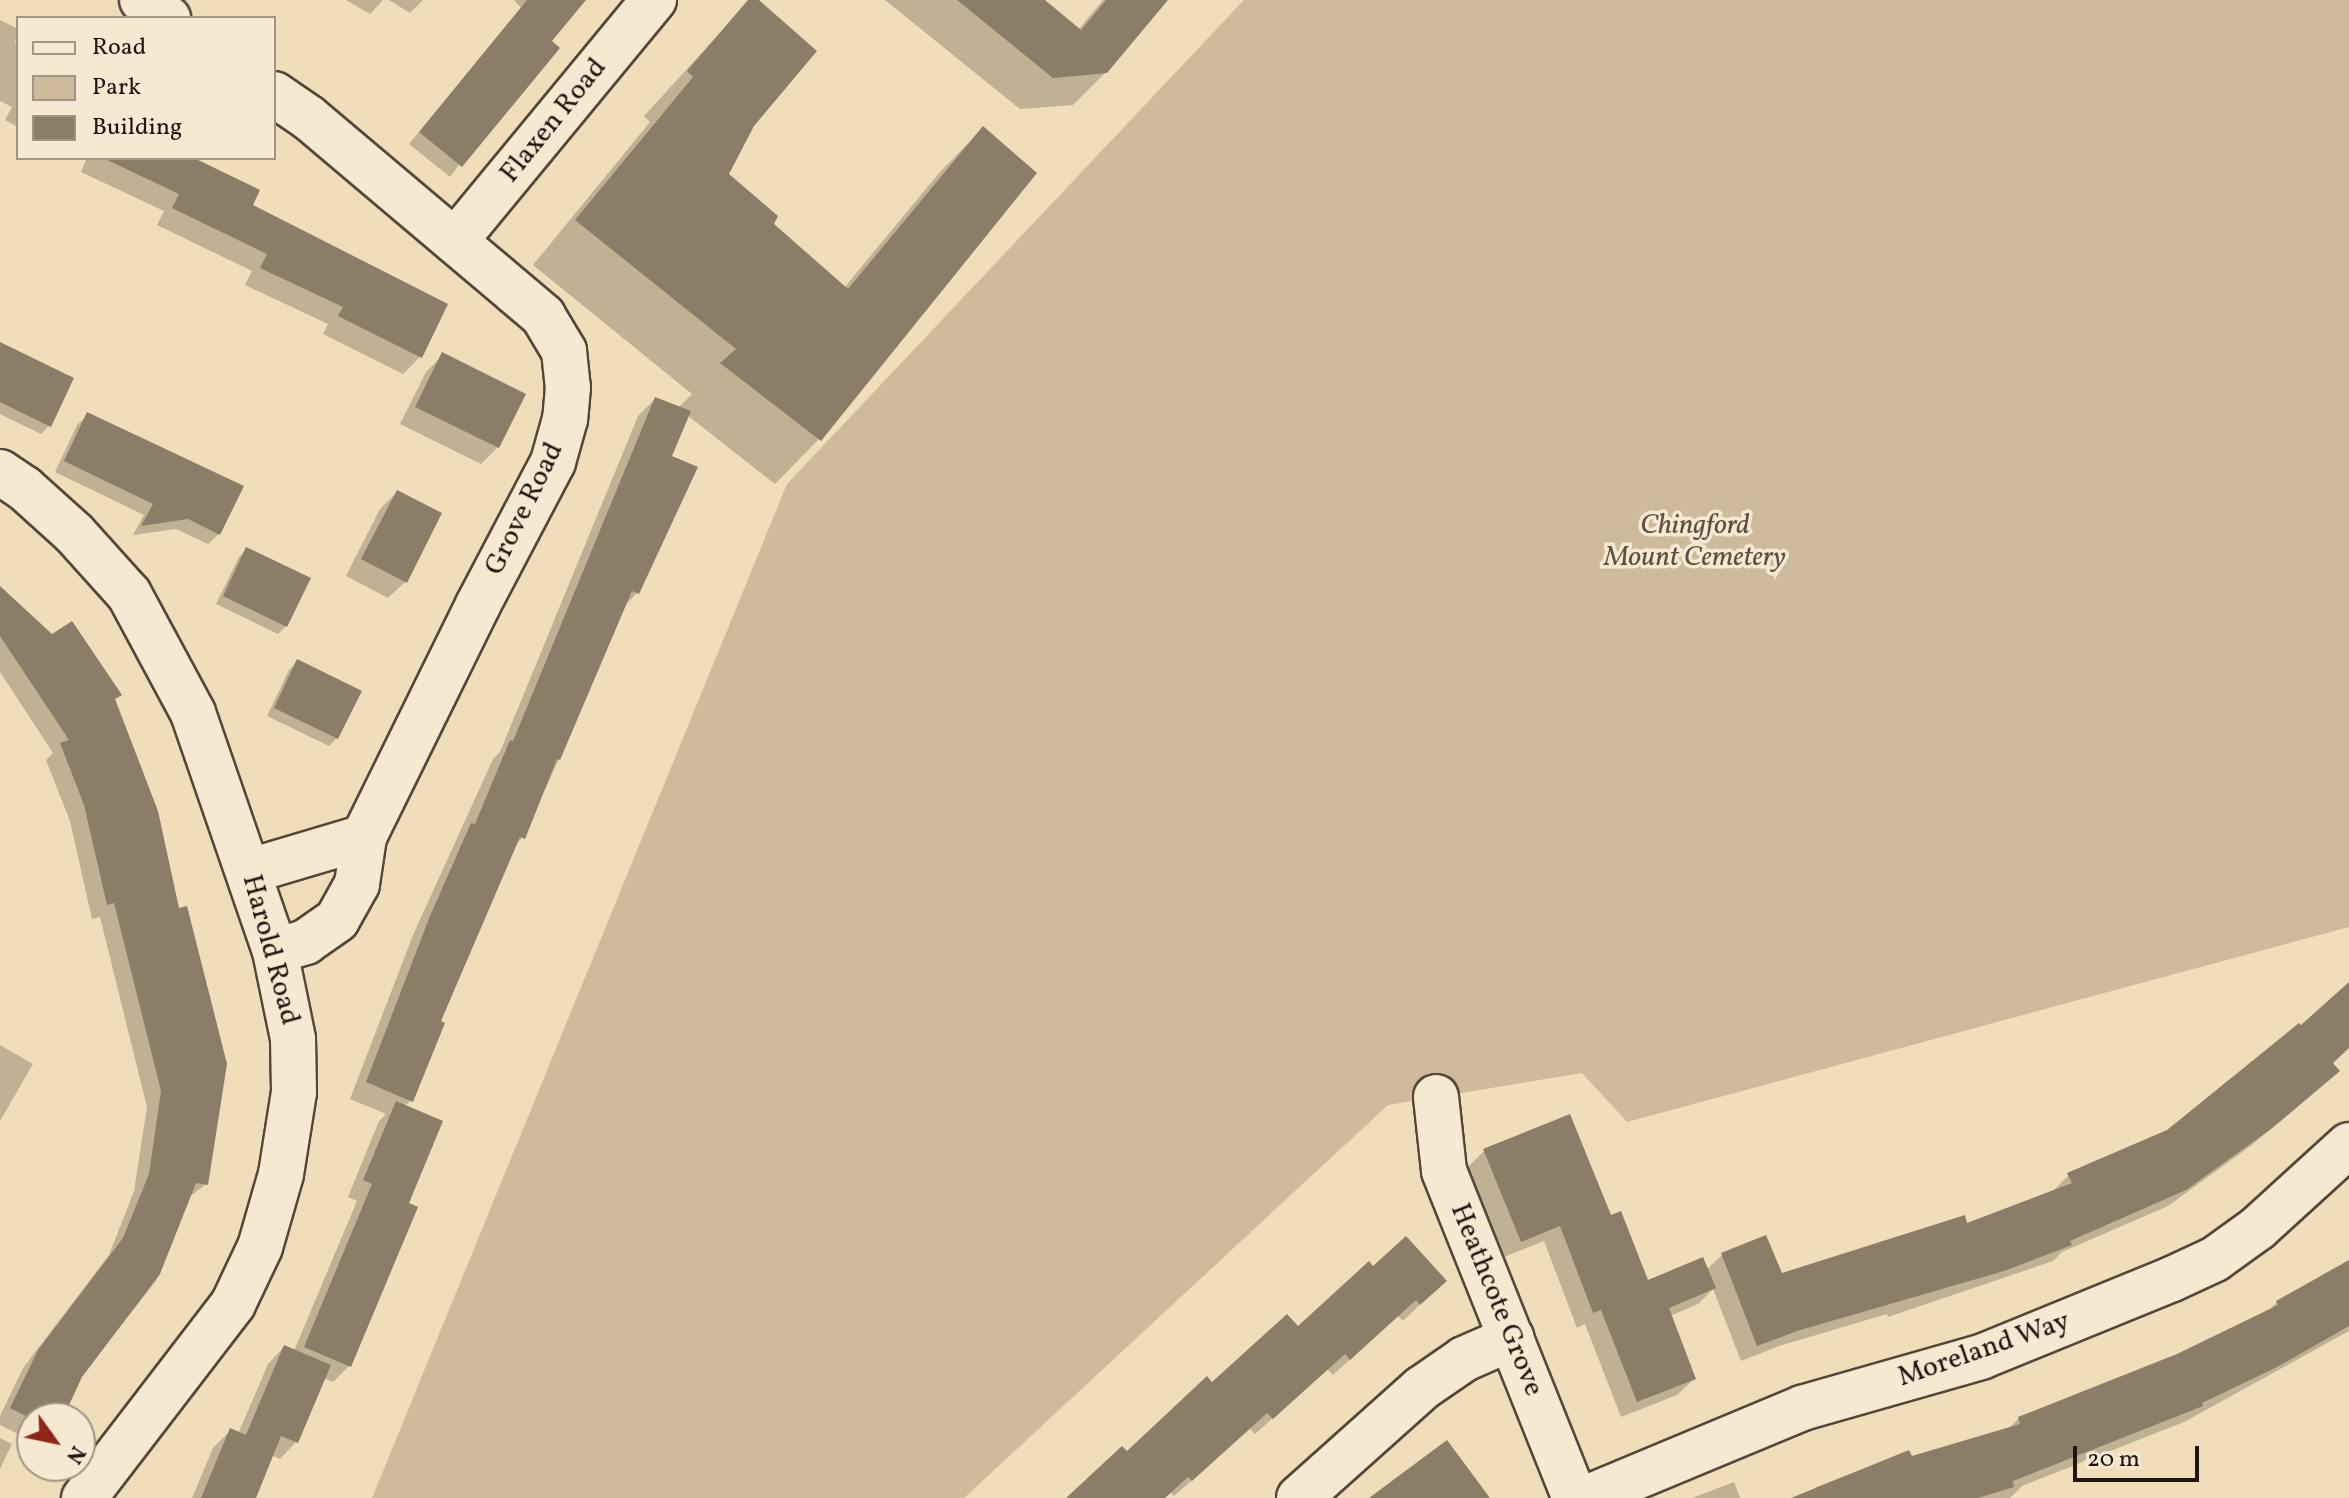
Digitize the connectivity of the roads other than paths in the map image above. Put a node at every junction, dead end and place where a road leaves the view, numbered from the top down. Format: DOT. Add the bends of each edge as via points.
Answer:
graph roads {
  1 [pos="142,0"];
  2 [pos="654,0"];
  3 [pos="165,16"];
  4 [pos="276,95"];
  5 [pos="455,241"];
  6 [pos="0,472"];
  7 [pos="364,837"];
  8 [pos="250,871"];
  9 [pos="275,951"];
  10 [pos="1436,1097"];
  11 [pos="2349,1145"];
  12 [pos="1512,1338"];
  13 [pos="84,1498"];
  14 [pos="1299,1498"];
  15 [pos="1575,1498"];
  16 [pos="1586,1498"];
  1 -- 3 [label="street"];
  2 -- 5 [label="street, Flaxen Road"];
  4 -- 5 [label="street, Grove Road"];
  5 -- 7 [label="street, Grove Road" via="543,316 564,351 565,419 553,462"];
  6 -- 8 [label="street, Harold Road" via="74,533 129,594 193,713"];
  7 -- 8 [label="street"];
  7 -- 9 [label="street, Grove Road" via="357,884 337,920 306,942"];
  8 -- 9 [label="street, Harold Road"];
  9 -- 13 [label="street, Harold Road" via="293,1039 294,1092 281,1174 260,1247 233,1304"];
  10 -- 12 [label="street, Heathcote Grove" via="1444,1171"];
  11 -- 16 [label="street, Moreland Way" via="2258,1228 2215,1259 2172,1279 1981,1357 1802,1408"];
  12 -- 14 [label="street" via="1464,1359 1422,1388"];
  12 -- 15 [label="street, Heathcote Grove"];
}
